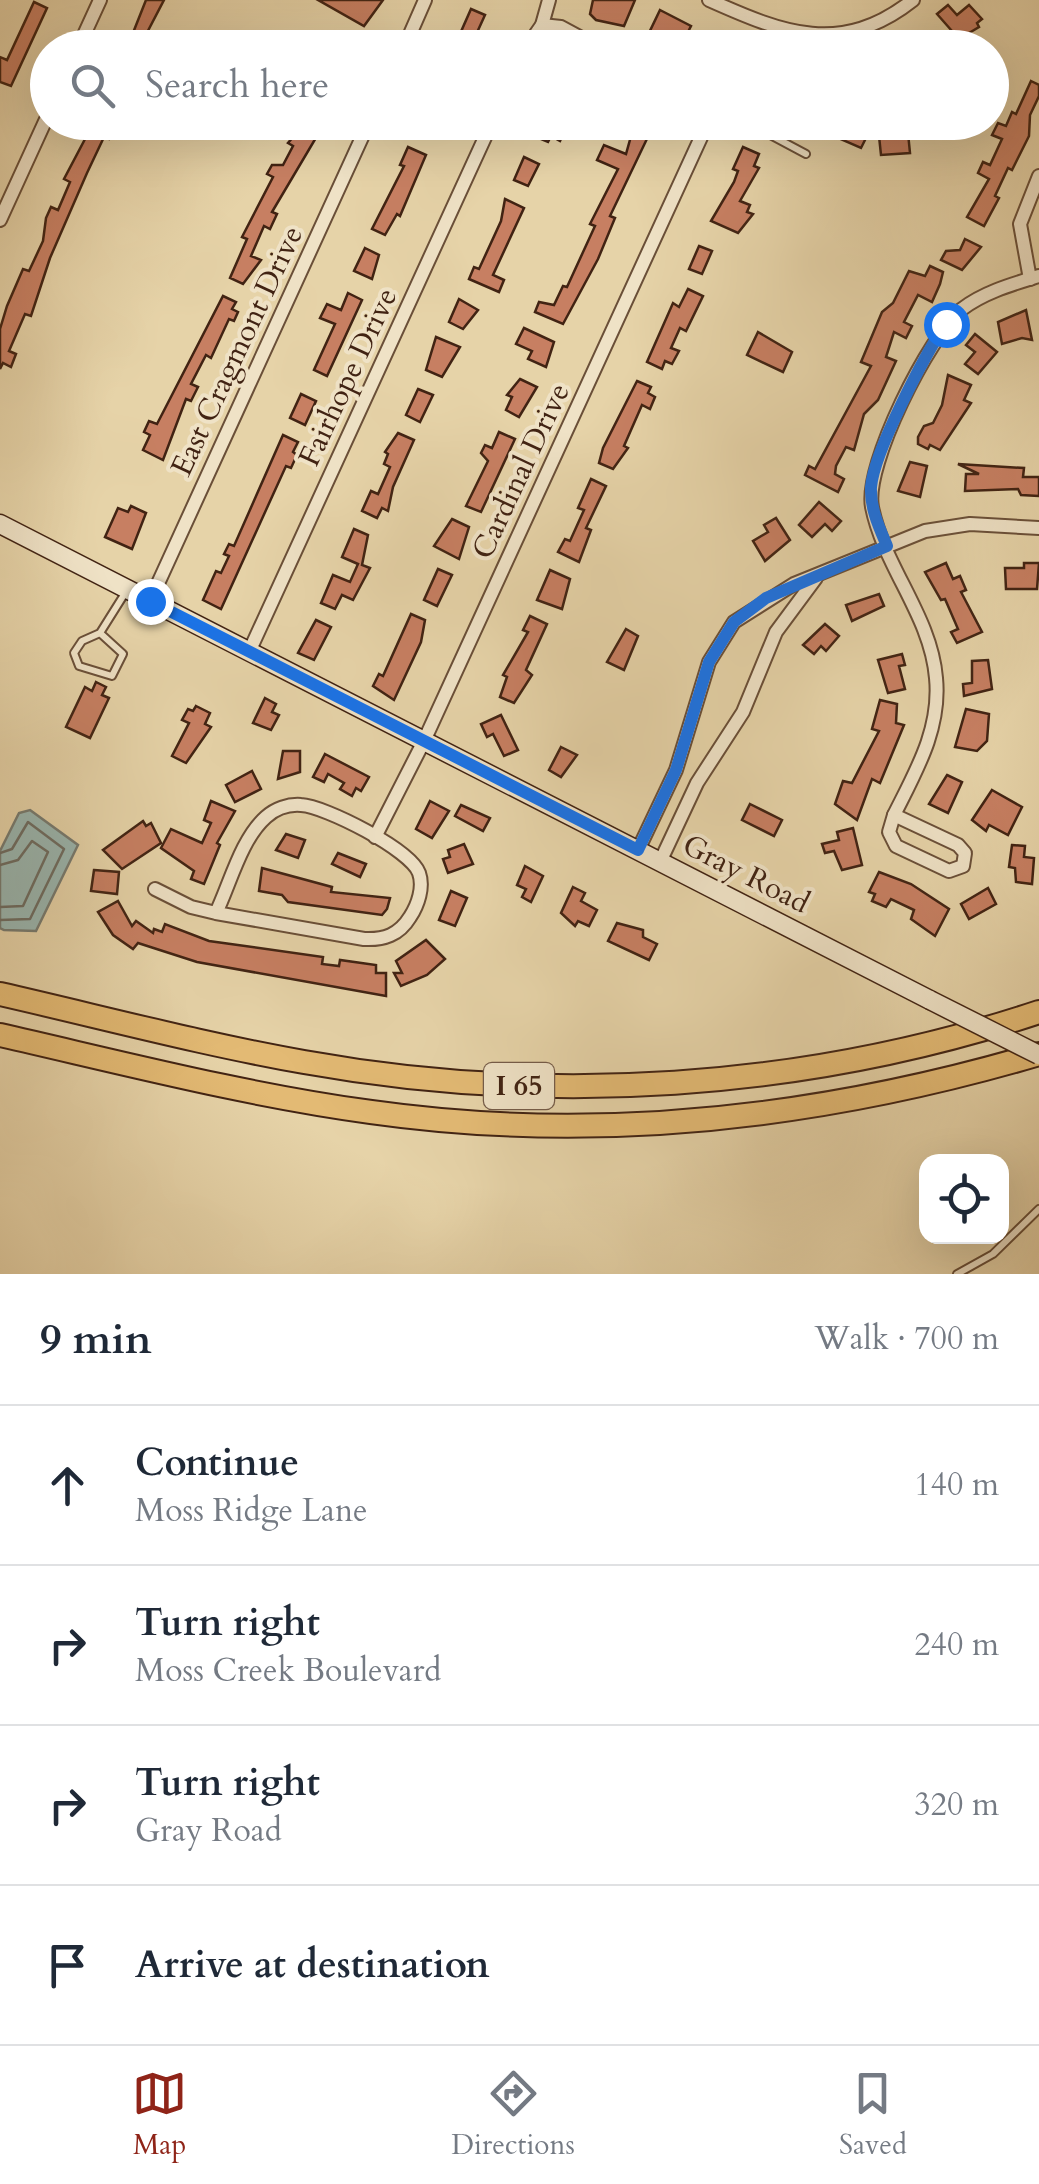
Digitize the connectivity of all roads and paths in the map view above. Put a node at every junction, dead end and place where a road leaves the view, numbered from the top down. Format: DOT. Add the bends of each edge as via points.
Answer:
graph roads {
  1 [pos="100,0"];
  2 [pos="426,0"];
  3 [pos="548,0"];
  4 [pos="709,0"];
  5 [pos="913,0"];
  6 [pos="542,25"];
  7 [pos="866,28"];
  8 [pos="86,30"];
  9 [pos="412,30"];
  10 [pos="539,30"];
  11 [pos="567,30"];
  12 [pos="786,30"];
  13 [pos="855,30"];
  14 [pos="37,140"];
  15 [pos="362,140"];
  16 [pos="484,140"];
  17 [pos="700,140"];
  18 [pos="780,140"];
  19 [pos="806,154"];
  20 [pos="1039,176"];
  21 [pos="0,220"];
  22 [pos="1035,277"];
  23 [pos="0,524"];
  24 [pos="1039,528"];
  25 [pos="887,546"];
  26 [pos="818,576"];
  27 [pos="127,589"];
  28 [pos="150,601"];
  29 [pos="100,633"];
  30 [pos="249,652"];
  31 [pos="424,741"];
  32 [pos="894,815"];
  33 [pos="375,838"];
  34 [pos="638,850"];
  35 [pos="660,862"];
  36 [pos="155,888"];
  37 [pos="216,913"];
  38 [pos="0,994"];
  39 [pos="1039,1012"];
  40 [pos="0,1035"];
  41 [pos="1039,1054"];
  42 [pos="1039,1209"];
  43 [pos="957,1274"];
  1 -- 8 [label="street"];
  2 -- 9 [label="street"];
  3 -- 6 [label="street"];
  4 -- 12 [label="street"];
  5 -- 7 [label="street"];
  6 -- 10 [label="street"];
  6 -- 11 [label="street"];
  7 -- 13 [label="street"];
  14 -- 21 [label="street"];
  15 -- 28 [label="street, East Cragmont Drive"];
  16 -- 30 [label="street, Fairhope Drive"];
  17 -- 31 [label="street, Cardinal Drive"];
  18 -- 19 [label="lane"];
  20 -- 22 [label="street" via="1020,224"];
  22 -- 25 [label="street" via="980,298 934,342 873,477 872,510"];
  23 -- 27 [label="street, Gray Road"];
  24 -- 25 [label="street" via="966,525"];
  25 -- 26 [label="street"];
  25 -- 32 [label="street" via="930,644 937,687 928,746"];
  26 -- 34 [label="street" via="766,598 734,622 718,646 676,770"];
  26 -- 35 [label="street" via="776,632 744,712 697,784"];
  27 -- 28 [label="street, Gray Road"];
  27 -- 29 [label="lane"];
  28 -- 30 [label="street, Gray Road"];
  29 -- 29 [label="lane" via="82,641 74,660 112,676 123,654"];
  30 -- 31 [label="street, Gray Road"];
  31 -- 33 [label="street, Cardinal Drive"];
  31 -- 34 [label="street, Gray Road"];
  32 -- 32 [label="street" via="958,845 963,866 946,870 896,846 888,832"];
  33 -- 37 [label="street" via="312,807 276,810 253,832"];
  33 -- 37 [label="street" via="407,856 420,881 410,918 390,936 364,938"];
  34 -- 35 [label="street, Gray Road"];
  35 -- 41 [label="street, Gray Road, bridge"];
  36 -- 37 [label="street"];
  38 -- 39 [label="highway, I 65" via="303,1062 531,1086 774,1073 969,1035"];
  40 -- 41 [label="highway, I 65" via="309,1102 525,1124 776,1114 887,1094"];
  42 -- 43 [label="lane" via="993,1254"];
}
